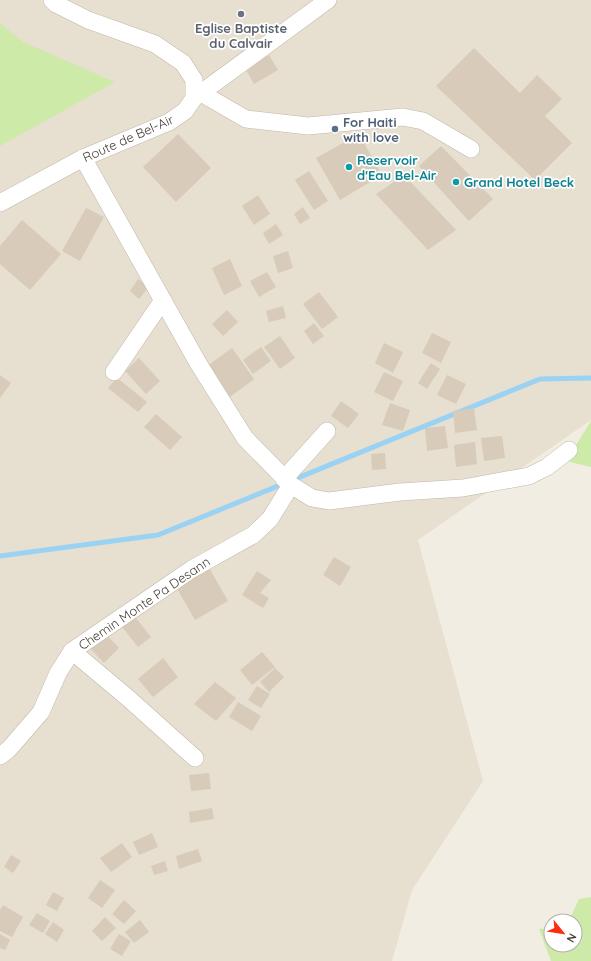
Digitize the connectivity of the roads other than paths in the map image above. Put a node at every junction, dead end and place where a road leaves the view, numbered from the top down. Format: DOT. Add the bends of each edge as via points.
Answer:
graph roads {
  1 [pos="52,0"];
  2 [pos="328,0"];
  3 [pos="198,95"];
  4 [pos="471,149"];
  5 [pos="83,158"];
  6 [pos="0,203"];
  7 [pos="163,300"];
  8 [pos="114,372"];
  9 [pos="327,431"];
  10 [pos="569,450"];
  11 [pos="288,482"];
  12 [pos="72,651"];
  13 [pos="0,756"];
  14 [pos="195,758"];
  1 -- 3 [label="street" via="88,20 155,44 184,63 194,80"];
  2 -- 3 [label="street, Route de Bel-Air"];
  3 -- 4 [label="street" via="246,119 308,126 403,117 423,121"];
  3 -- 5 [label="street, Route de Bel-Air" via="185,111 169,122"];
  5 -- 6 [label="street, Route de Bel-Air"];
  5 -- 7 [label="street"];
  7 -- 8 [label="street"];
  7 -- 11 [label="street" via="198,363 245,438"];
  9 -- 11 [label="street, Chemin Monte Pa Desann"];
  10 -- 11 [label="street" via="547,467 529,476 463,488 400,492 329,501 312,498"];
  11 -- 12 [label="street, Chemin Monte Pa Desann" via="270,519 253,535 192,569"];
  12 -- 13 [label="street, Chemin Monte Pa Desann" via="58,672 41,712"];
  12 -- 14 [label="street"];
}
